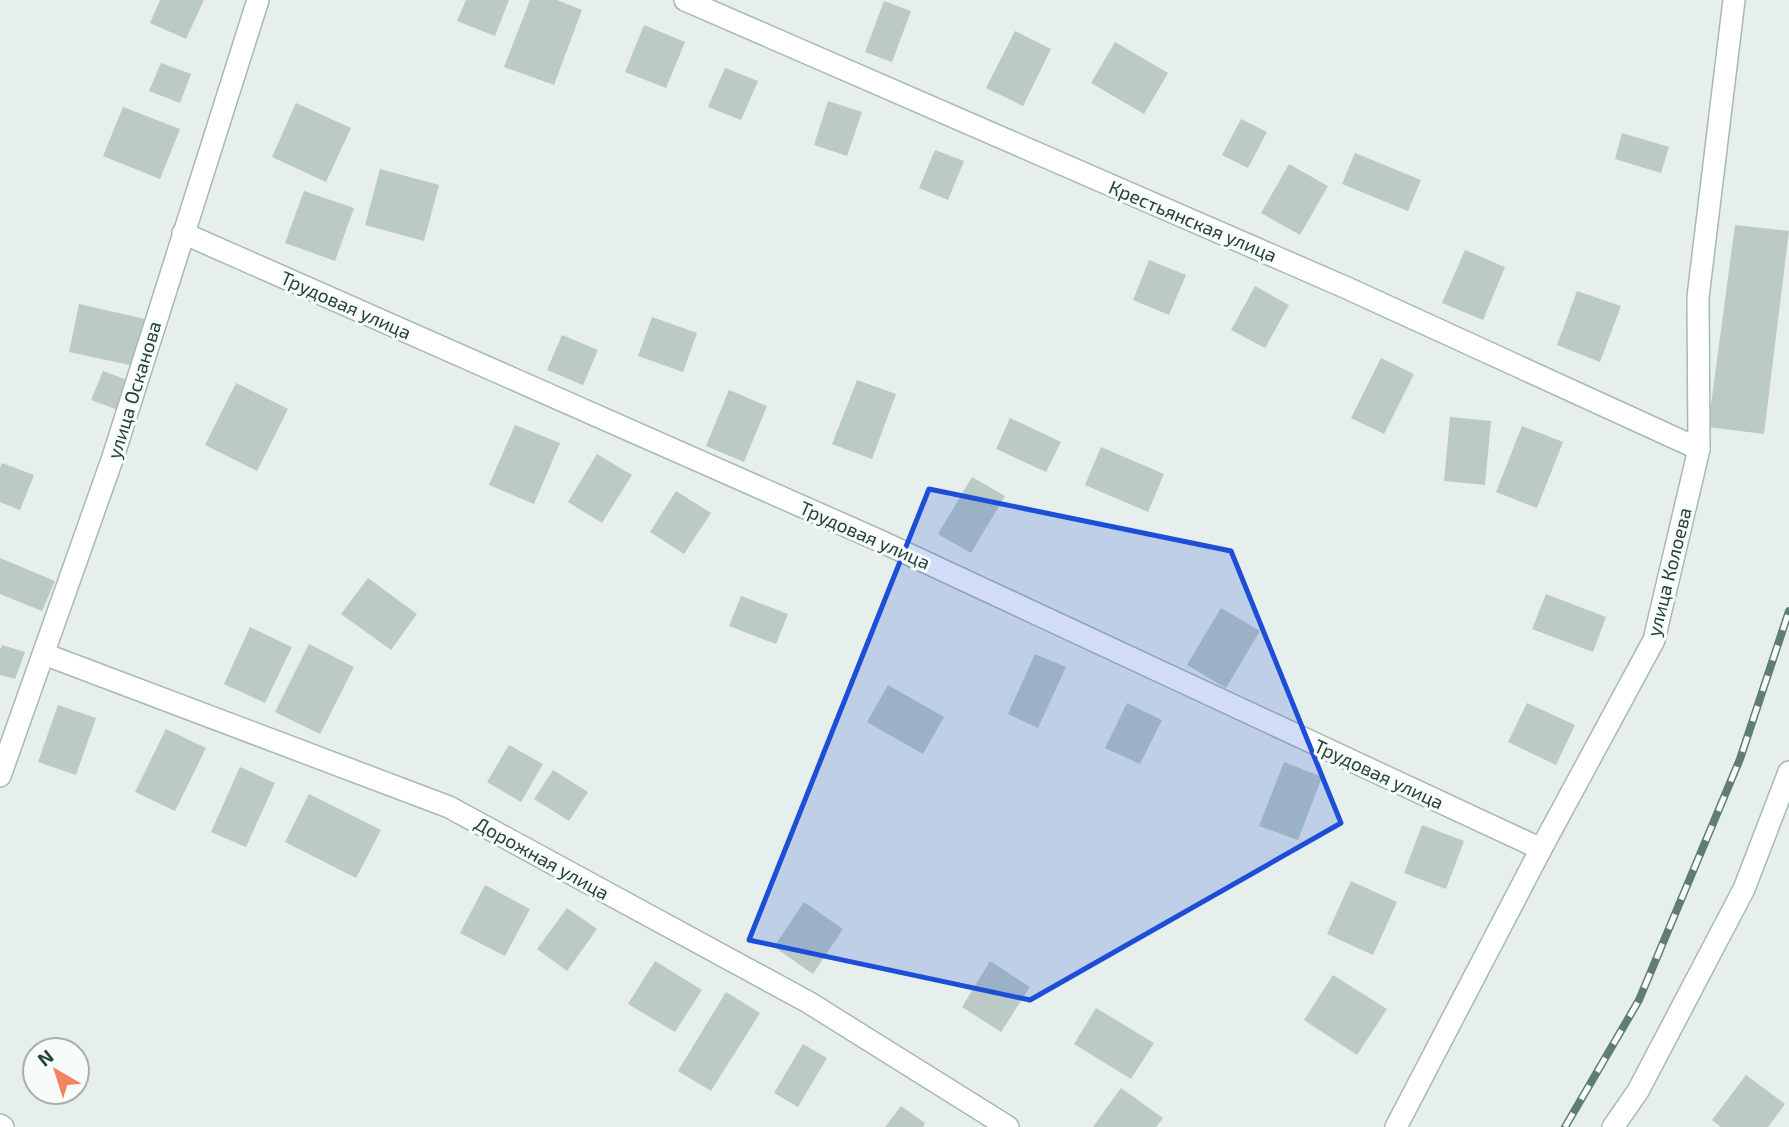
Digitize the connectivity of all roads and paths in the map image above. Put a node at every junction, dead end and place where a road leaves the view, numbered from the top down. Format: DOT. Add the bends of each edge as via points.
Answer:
graph roads {
  1 [pos="258,0"];
  2 [pos="685,0"];
  3 [pos="1733,1"];
  4 [pos="183,233"];
  5 [pos="1699,449"];
  6 [pos="44,654"];
  7 [pos="1789,772"];
  8 [pos="0,776"];
  9 [pos="1541,849"];
  10 [pos="1008,1127"];
  11 [pos="1396,1127"];
  12 [pos="1614,1127"];
  1 -- 4 [label="street, улица Осканова"];
  2 -- 5 [label="street, Крестьянская улица" via="1347,288"];
  3 -- 5 [label="street, улица Колоева" via="1699,297"];
  4 -- 6 [label="street, улица Осканова" via="113,457"];
  4 -- 9 [label="street, Трудовая улица" via="878,540"];
  5 -- 9 [label="street, улица Колоева" via="1654,640"];
  6 -- 8 [label="street, улица Осканова"];
  6 -- 10 [label="street, Дорожная улица" via="449,807 808,1002"];
  7 -- 12 [label="street" via="1744,889 1638,1091"];
  9 -- 11 [label="street, улица Колоева"];
}
